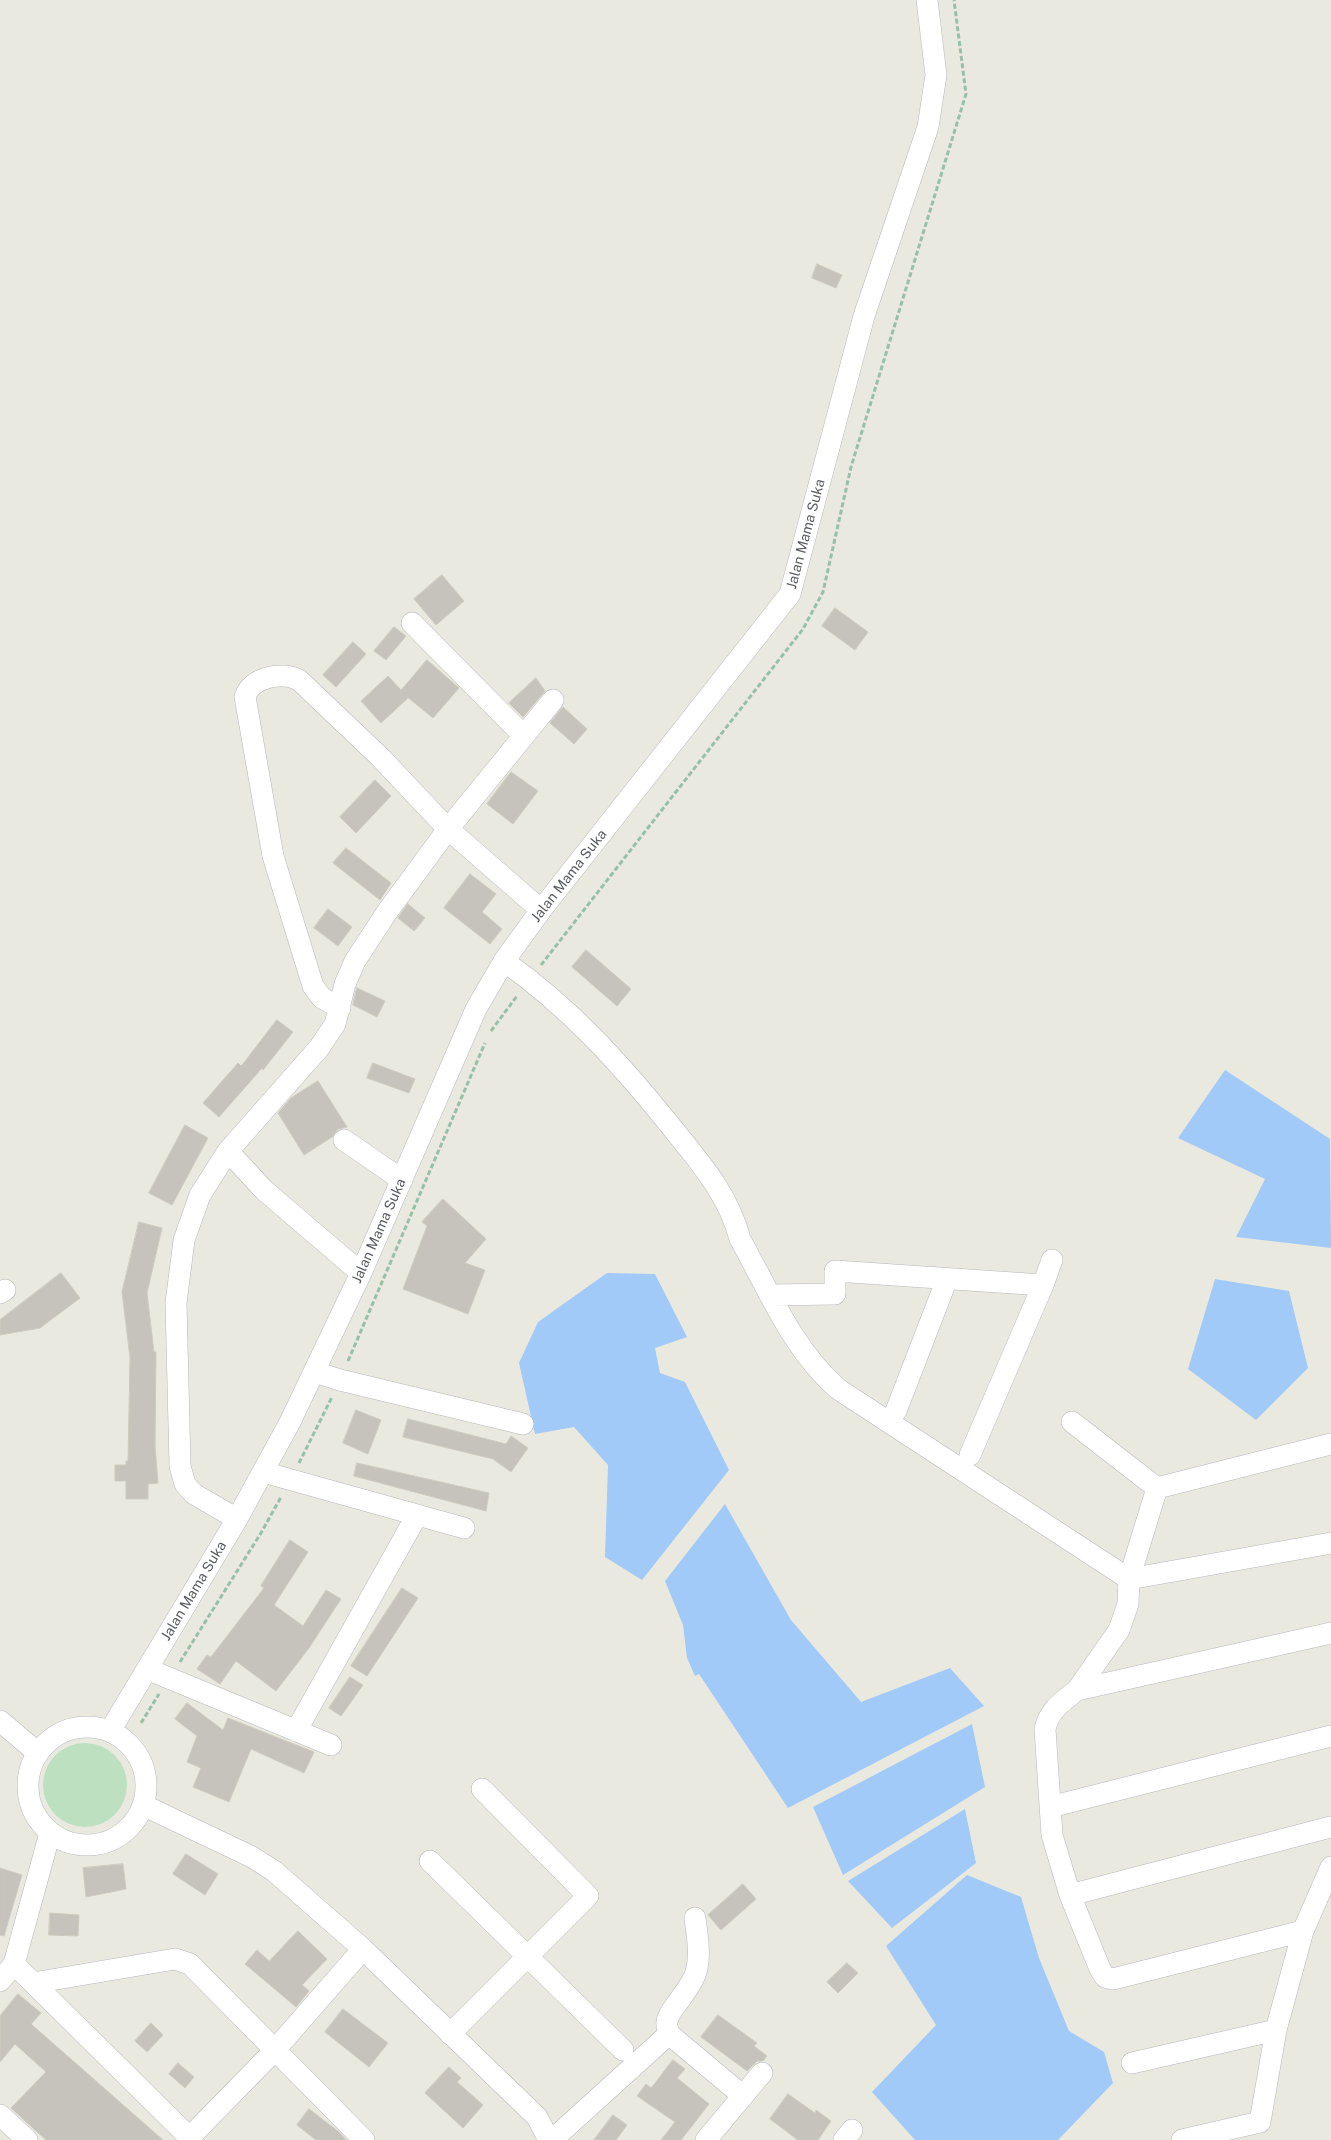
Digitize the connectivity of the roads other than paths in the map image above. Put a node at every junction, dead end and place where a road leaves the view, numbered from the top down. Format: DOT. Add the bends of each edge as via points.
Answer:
graph roads {
  1 [pos="927,0"];
  2 [pos="412,623"];
  3 [pos="553,700"];
  4 [pos="524,736"];
  5 [pos="448,829"];
  6 [pos="542,910"];
  7 [pos="504,961"];
  8 [pos="340,1008"];
  9 [pos="344,1140"];
  10 [pos="228,1151"];
  11 [pos="402,1180"];
  12 [pos="1052,1260"];
  13 [pos="361,1273"];
  14 [pos="947,1279"];
  15 [pos="1043,1285"];
  16 [pos="772,1295"];
  17 [pos="315,1372"];
  18 [pos="896,1411"];
  19 [pos="1072,1422"];
  20 [pos="523,1424"];
  21 [pos="1331,1444"];
  22 [pos="970,1455"];
  23 [pos="263,1472"];
  24 [pos="1157,1488"];
  25 [pos="417,1515"];
  26 [pos="237,1519"];
  27 [pos="464,1528"];
  28 [pos="1331,1543"];
  29 [pos="1128,1579"];
  30 [pos="1331,1633"];
  31 [pos="147,1669"];
  32 [pos="1077,1690"];
  33 [pos="0,1721"];
  34 [pos="110,1731"];
  35 [pos="296,1731"];
  36 [pos="1331,1736"];
  37 [pos="331,1746"];
  38 [pos="38,1753"];
  39 [pos="482,1789"];
  40 [pos="142,1805"];
  41 [pos="1050,1807"];
  42 [pos="1331,1827"];
  43 [pos="50,1833"];
  44 [pos="430,1861"];
  45 [pos="1331,1867"];
  46 [pos="1070,1895"];
  47 [pos="695,1918"];
  48 [pos="1303,1931"];
  49 [pos="363,1948"];
  50 [pos="528,1957"];
  51 [pos="14,1964"];
  52 [pos="0,1981"];
  53 [pos="33,1983"];
  54 [pos="1276,2030"];
  55 [pos="450,2034"];
  56 [pos="669,2034"];
  57 [pos="274,2050"];
  58 [pos="623,2050"];
  59 [pos="1132,2063"];
  60 [pos="762,2073"];
  61 [pos="743,2096"];
  62 [pos="0,2115"];
  63 [pos="1258,2131"];
  64 [pos="190,2139"];
  65 [pos="27,2140"];
  66 [pos="364,2140"];
  67 [pos="550,2140"];
  68 [pos="706,2140"];
  69 [pos="1182,2140"];
  1 -- 6 [label="street, Jalan Mama Suka" via="936,75 928,127 864,316 790,594"];
  2 -- 4 [label="street"];
  3 -- 4 [label="street"];
  4 -- 5 [label="street"];
  5 -- 6 [label="street"];
  5 -- 8 [label="street" via="355,961 345,984"];
  5 -- 8 [label="street" via="380,757 299,680 289,674 282,675 254,683 248,688 245,697 273,856 312,986 322,998"];
  6 -- 7 [label="street, Jalan Mama Suka"];
  7 -- 11 [label="street, Jalan Mama Suka" via="476,1009"];
  7 -- 16 [label="street" via="530,979 618,1061 712,1176 736,1222 740,1239"];
  8 -- 10 [label="street" via="335,1024 320,1048"];
  9 -- 11 [label="street"];
  10 -- 13 [label="street" via="264,1190"];
  10 -- 26 [label="street" via="200,1194 184,1240 176,1303 180,1466 185,1484 194,1494"];
  11 -- 13 [label="street, Jalan Mama Suka"];
  12 -- 15 [label="street"];
  13 -- 17 [label="street, Jalan Mama Suka"];
  14 -- 15 [label="street"];
  14 -- 16 [label="street" via="834,1271 835,1294"];
  14 -- 18 [label="street"];
  15 -- 22 [label="street"];
  16 -- 29 [label="street" via="811,1364 838,1389"];
  17 -- 20 [label="street"];
  17 -- 23 [label="street, Jalan Mama Suka"];
  19 -- 24 [label="street"];
  21 -- 24 [label="street"];
  23 -- 25 [label="street"];
  23 -- 26 [label="street, Jalan Mama Suka"];
  24 -- 29 [label="street"];
  25 -- 27 [label="street"];
  25 -- 35 [label="street"];
  26 -- 31 [label="street, Jalan Mama Suka"];
  28 -- 29 [label="street"];
  29 -- 32 [label="street" via="1128,1604 1119,1630"];
  30 -- 32 [label="street"];
  31 -- 34 [label="street, Jalan Mama Suka"];
  31 -- 35 [label="street"];
  32 -- 41 [label="street" via="1047,1718"];
  33 -- 38 [label="street"];
  34 -- 38 [label="street" via="86,1727 69,1730 54,1737"];
  34 -- 40 [label="street" via="128,1743 140,1761 146,1783"];
  35 -- 37 [label="street"];
  36 -- 41 [label="street"];
  38 -- 43 [label="street" via="31,1766 28,1796 32,1810"];
  39 -- 50 [label="street" via="588,1896"];
  40 -- 43 [label="street" via="128,1828 104,1843 75,1844"];
  40 -- 49 [label="street" via="252,1857 274,1871"];
  41 -- 46 [label="street" via="1052,1835"];
  42 -- 46 [label="street"];
  43 -- 51 [label="street"];
  44 -- 50 [label="street"];
  45 -- 48 [label="street"];
  46 -- 48 [label="street" via="1100,1969 1106,1977 1113,1979"];
  47 -- 56 [label="street" via="696,1972 687,1993 666,2023"];
  48 -- 54 [label="street"];
  49 -- 55 [label="street"];
  49 -- 57 [label="street"];
  50 -- 55 [label="street"];
  50 -- 58 [label="street"];
  51 -- 52 [label="street"];
  51 -- 53 [label="street"];
  53 -- 57 [label="street" via="175,1959 183,1961 190,1964"];
  53 -- 64 [label="street"];
  54 -- 59 [label="street"];
  54 -- 63 [label="street"];
  55 -- 67 [label="street" via="537,2117"];
  56 -- 61 [label="street"];
  56 -- 67 [label="street"];
  57 -- 64 [label="street"];
  57 -- 66 [label="street"];
  60 -- 61 [label="street"];
  61 -- 68 [label="street"];
  62 -- 65 [label="street"];
  63 -- 69 [label="street"];
}
